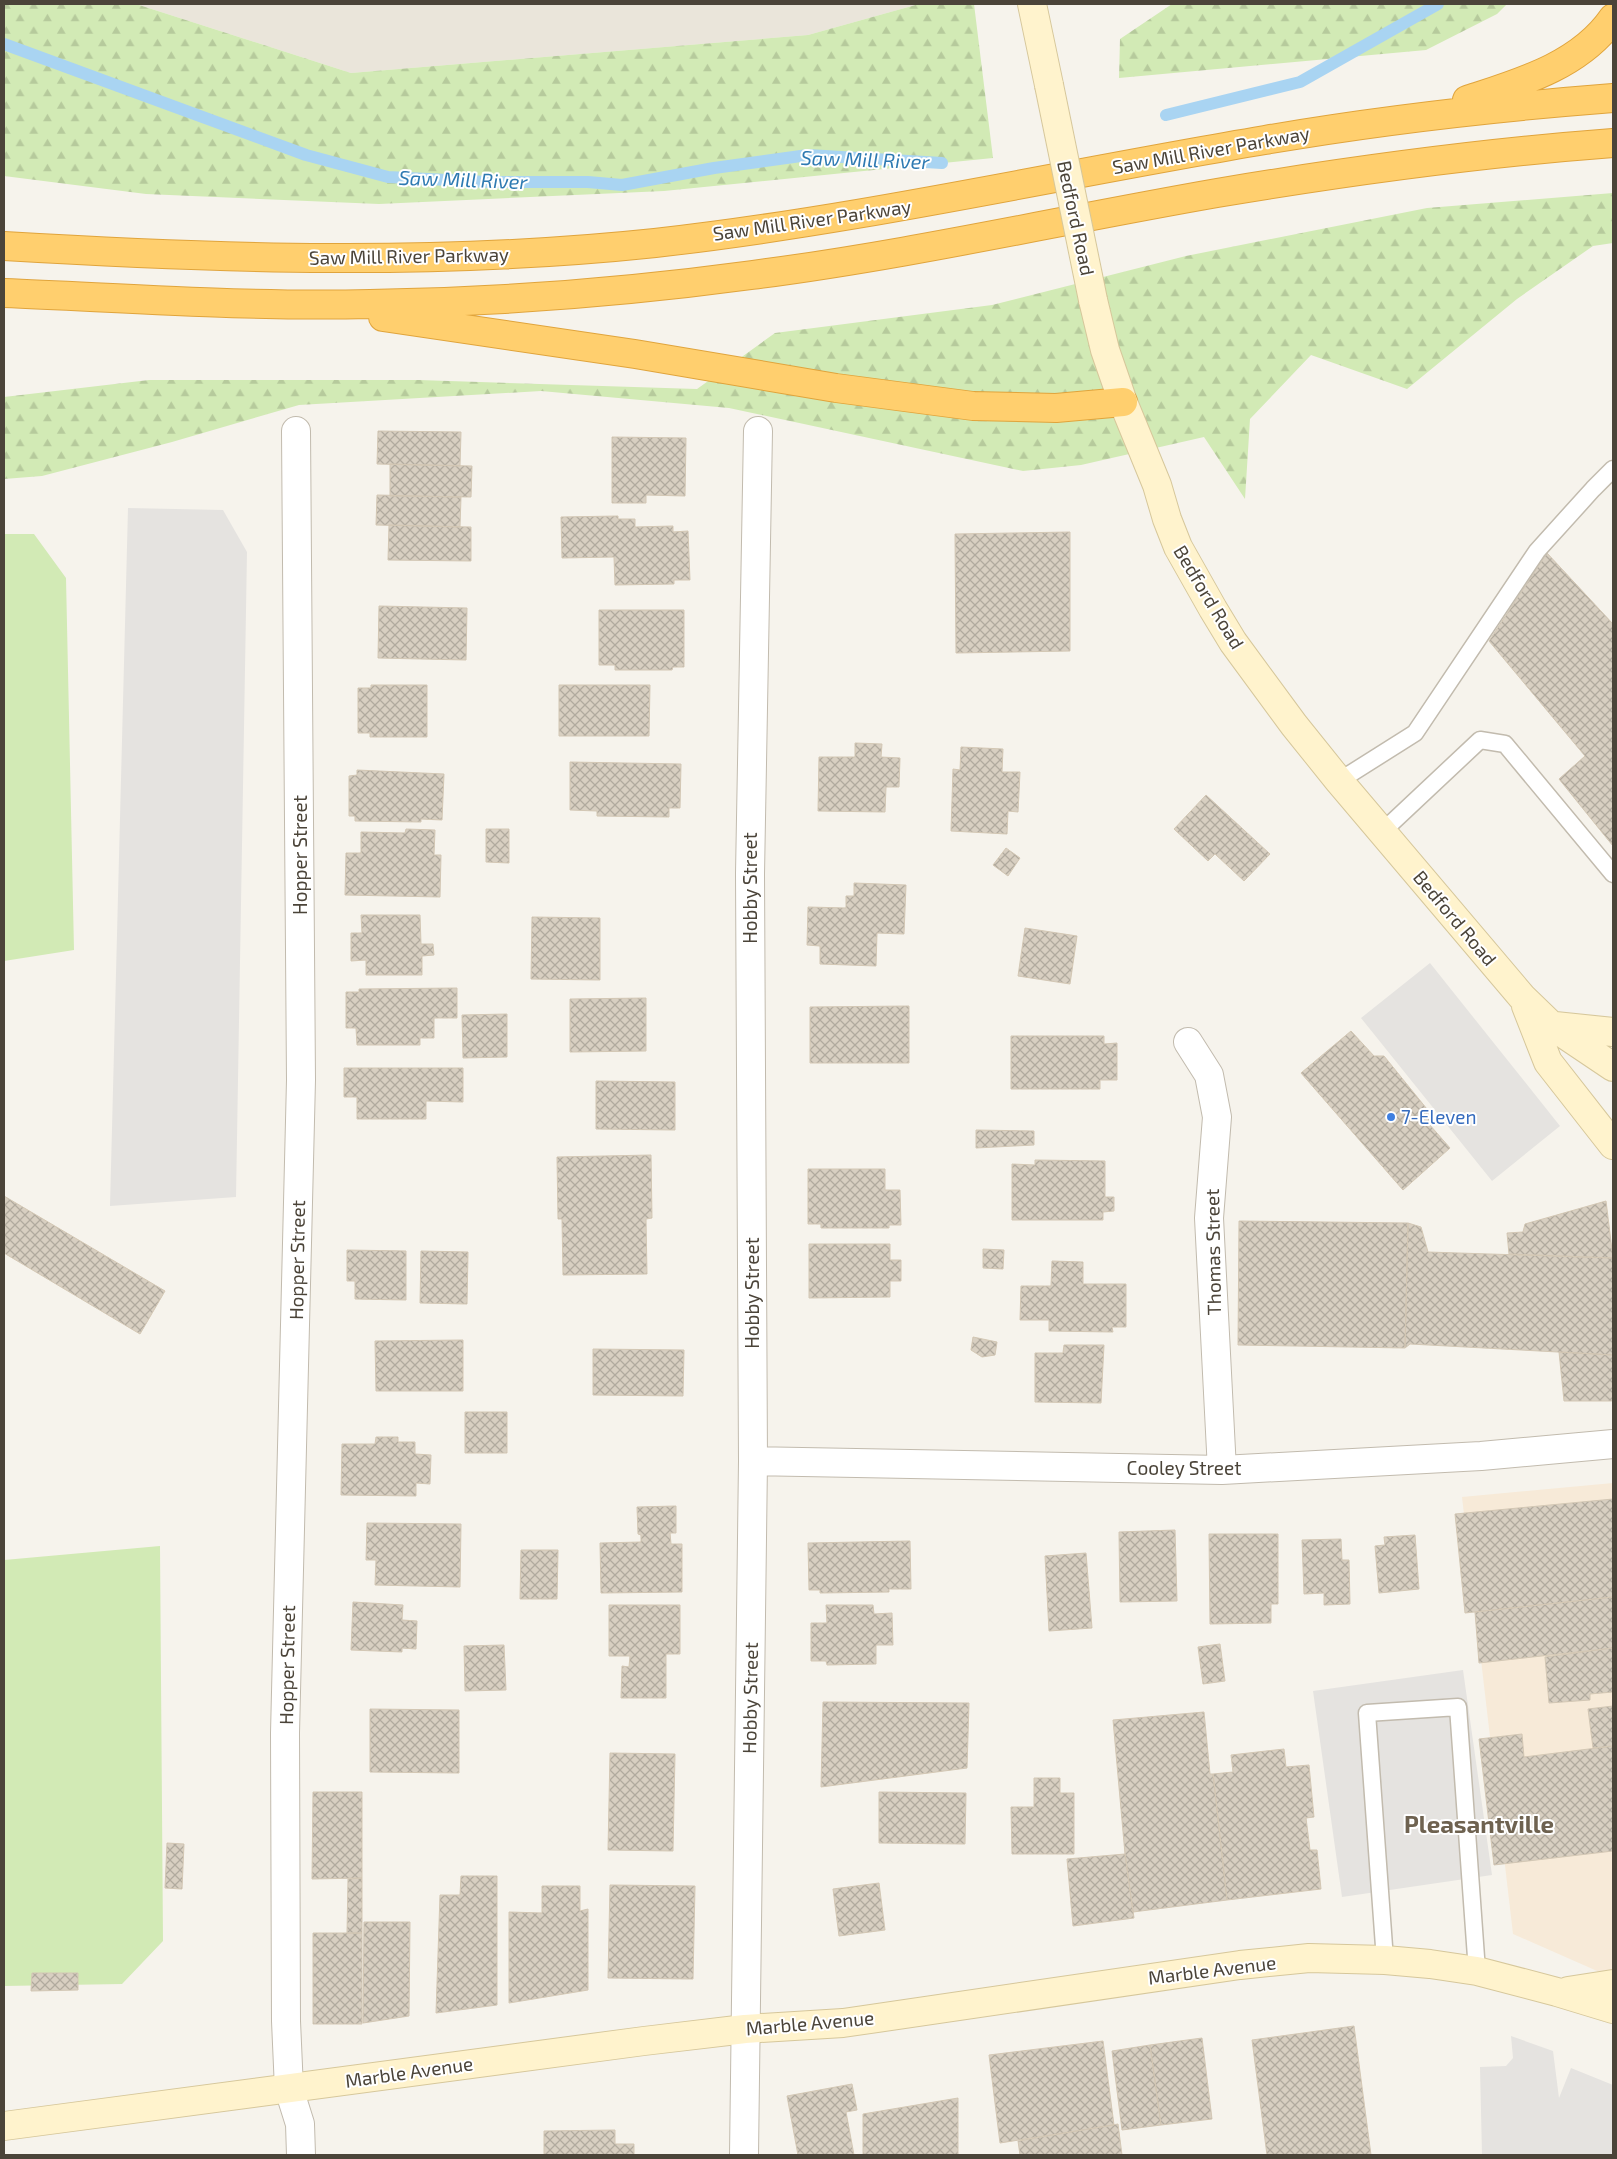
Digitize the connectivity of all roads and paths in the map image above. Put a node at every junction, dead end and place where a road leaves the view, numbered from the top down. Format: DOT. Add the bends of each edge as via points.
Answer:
graph roads {
  1 [pos="1032,4"];
  2 [pos="1613,18"];
  3 [pos="1613,98"];
  4 [pos="1415,118"];
  5 [pos="1613,143"];
  6 [pos="4,246"];
  7 [pos="4,293"];
  8 [pos="292,304"];
  9 [pos="1123,402"];
  10 [pos="296,431"];
  11 [pos="758,431"];
  12 [pos="1613,469"];
  13 [pos="1339,782"];
  14 [pos="1382,832"];
  15 [pos="1613,874"];
  16 [pos="1522,997"];
  17 [pos="1552,1026"];
  18 [pos="1613,1032"];
  19 [pos="1188,1042"];
  20 [pos="1613,1066"];
  21 [pos="1613,1145"];
  22 [pos="1613,1444"];
  23 [pos="753,1462"];
  24 [pos="1222,1470"];
  25 [pos="1385,1960"];
  26 [pos="1478,1971"];
  27 [pos="1613,1984"];
  28 [pos="1557,1992"];
  29 [pos="1613,2009"];
  30 [pos="745,2029"];
  31 [pos="289,2088"];
  32 [pos="4,2126"];
  33 [pos="302,2155"];
  34 [pos="744,2155"];
  1 -- 9 [label="street, Bedford Road, bridge" via="1093,300 1105,350"];
  2 -- 4 [label="highway" via="1583,49 1550,69"];
  3 -- 4 [label="highway, Saw Mill River Parkway"];
  4 -- 6 [label="highway, Saw Mill River Parkway" via="1265,140 883,211 585,250 352,260"];
  5 -- 8 [label="highway" via="1436,160 1295,180 972,239 697,282 525,298"];
  7 -- 8 [label="highway"];
  8 -- 9 [label="highway" via="599,348 836,388 974,406 1056,408"];
  9 -- 13 [label="street, Bedford Road" via="1157,485 1167,519 1191,572 1233,642"];
  10 -- 31 [label="street, Hopper Street" via="302,1080 285,1733"];
  11 -- 23 [label="street, Hobby Street" via="750,864"];
  12 -- 13 [label="lane" via="1537,551 1416,733"];
  13 -- 14 [label="street, Bedford Road"];
  14 -- 15 [label="lane" via="1480,740 1505,744"];
  14 -- 16 [label="street, Bedford Road"];
  16 -- 17 [label="street, Bedford Road"];
  16 -- 21 [label="street" via="1548,1062"];
  17 -- 18 [label="street"];
  17 -- 20 [label="street, Bedford Road"];
  19 -- 24 [label="street, Thomas Street" via="1209,1075 1217,1117 1209,1218"];
  22 -- 24 [label="street, Cooley Street" via="1481,1456"];
  23 -- 24 [label="street, Cooley Street"];
  23 -- 30 [label="street, Hobby Street"];
  25 -- 26 [label="street, Marble Avenue"];
  25 -- 26 [label="lane" via="1367,1713 1458,1707"];
  25 -- 30 [label="street, Marble Avenue" via="1309,1958 1240,1965 843,2023"];
  26 -- 28 [label="street, Marble Avenue"];
  27 -- 28 [label="street"];
  28 -- 29 [label="street, Marble Avenue"];
  30 -- 31 [label="street, Marble Avenue"];
  30 -- 34 [label="street, Hobby Street"];
  31 -- 32 [label="street, Marble Avenue"];
  31 -- 33 [label="street, Hopper Street" via="300,2124"];
}
